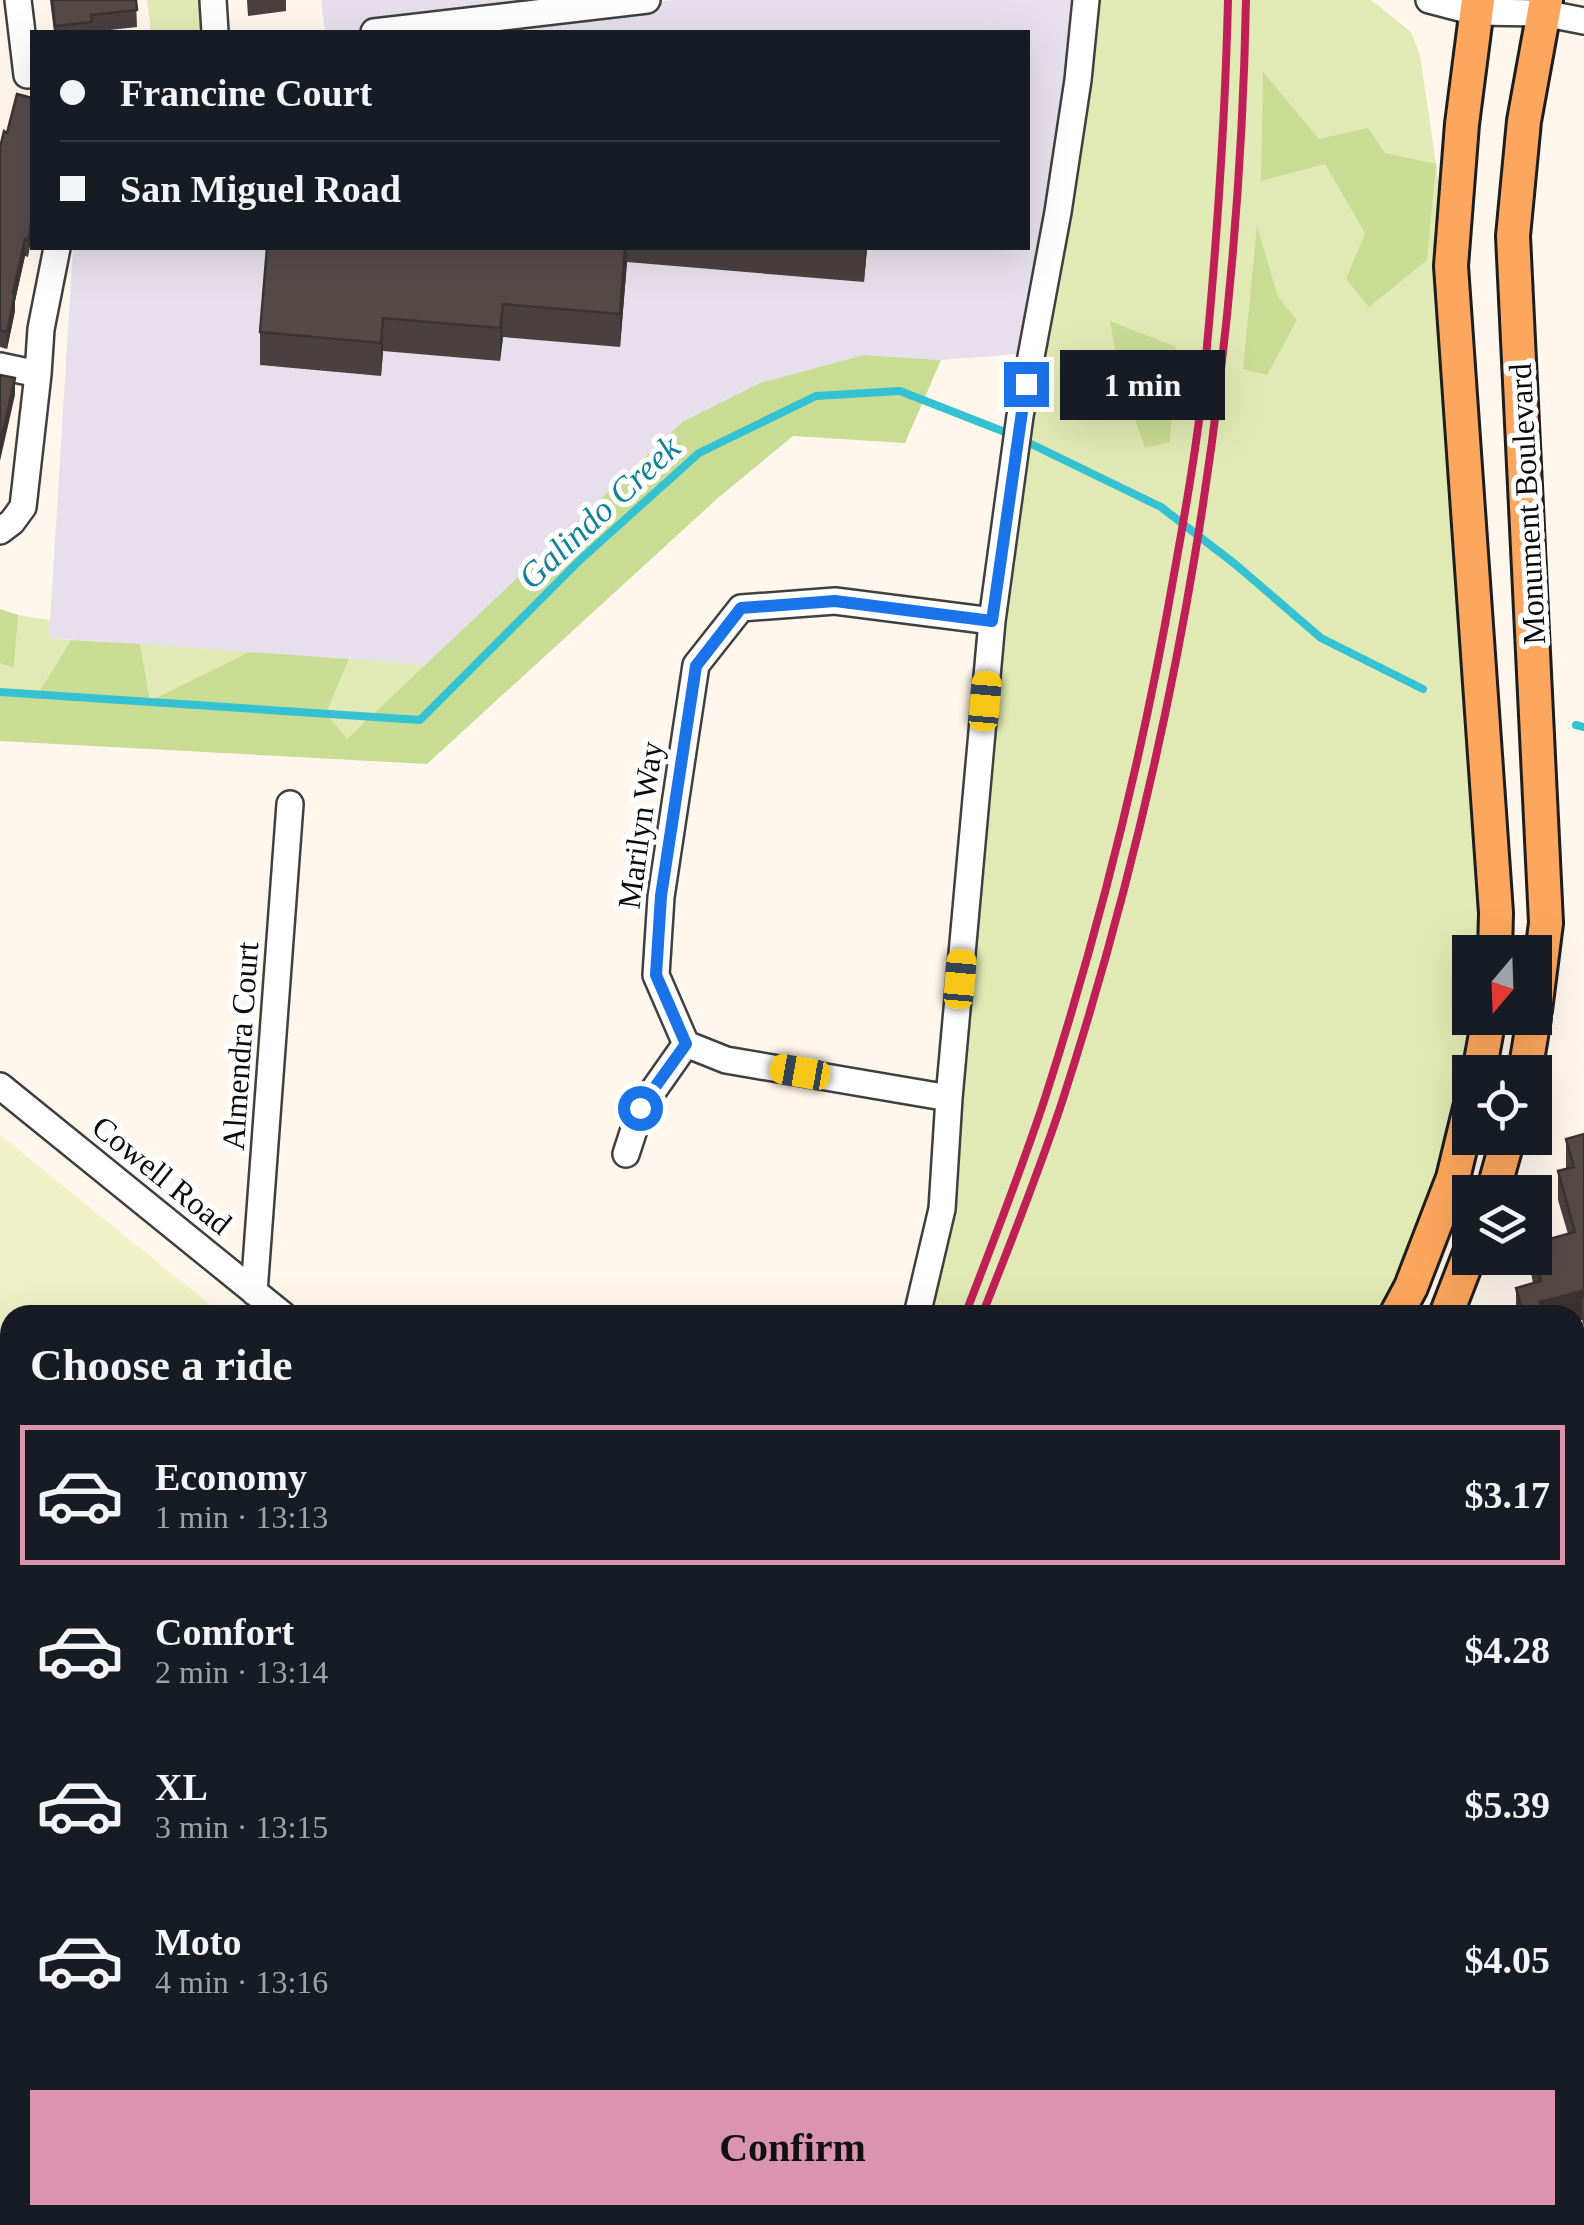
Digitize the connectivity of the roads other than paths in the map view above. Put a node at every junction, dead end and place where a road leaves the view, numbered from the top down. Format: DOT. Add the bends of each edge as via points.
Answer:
graph roads {
  1 [pos="18,0"];
  2 [pos="213,0"];
  3 [pos="647,0"];
  4 [pos="1086,0"];
  5 [pos="1429,0"];
  6 [pos="1538,4"];
  7 [pos="1477,6"];
  8 [pos="1584,22"];
  9 [pos="215,30"];
  10 [pos="391,30"];
  11 [pos="30,74"];
  12 [pos="0,78"];
  13 [pos="57,250"];
  14 [pos="0,366"];
  15 [pos="38,374"];
  16 [pos="0,531"];
  17 [pos="992,621"];
  18 [pos="290,804"];
  19 [pos="1495,935"];
  20 [pos="1545,935"];
  21 [pos="686,1044"];
  22 [pos="0,1086"];
  23 [pos="949,1098"];
  24 [pos="626,1154"];
  25 [pos="1459,1155"];
  26 [pos="1461,1275"];
  27 [pos="254,1292"];
  28 [pos="270,1305"];
  29 [pos="919,1305"];
  30 [pos="1401,1305"];
  31 [pos="1450,1305"];
  1 -- 11 [label="street"];
  2 -- 9 [label="street"];
  3 -- 10 [label="street"];
  4 -- 17 [label="street"];
  5 -- 7 [label="street"];
  6 -- 7 [label="street"];
  6 -- 8 [label="street"];
  6 -- 20 [label="main road, Monument Boulevard" via="1514,236"];
  7 -- 19 [label="main road, Monument Boulevard" via="1451,266"];
  11 -- 12 [label="street"];
  13 -- 15 [label="street"];
  14 -- 15 [label="street"];
  15 -- 16 [label="street" via="22,507"];
  17 -- 21 [label="street, Marilyn Way" via="835,601 741,608 696,666 661,896 656,975"];
  17 -- 23 [label="street"];
  18 -- 27 [label="street, Almendra Court"];
  21 -- 23 [label="street" via="726,1060"];
  21 -- 24 [label="street" via="640,1108"];
  22 -- 27 [label="street, Cowell Road"];
  23 -- 29 [label="street" via="942,1209"];
  25 -- 30 [label="main road"];
  26 -- 31 [label="main road"];
  27 -- 28 [label="street, Cowell Road"];
}
